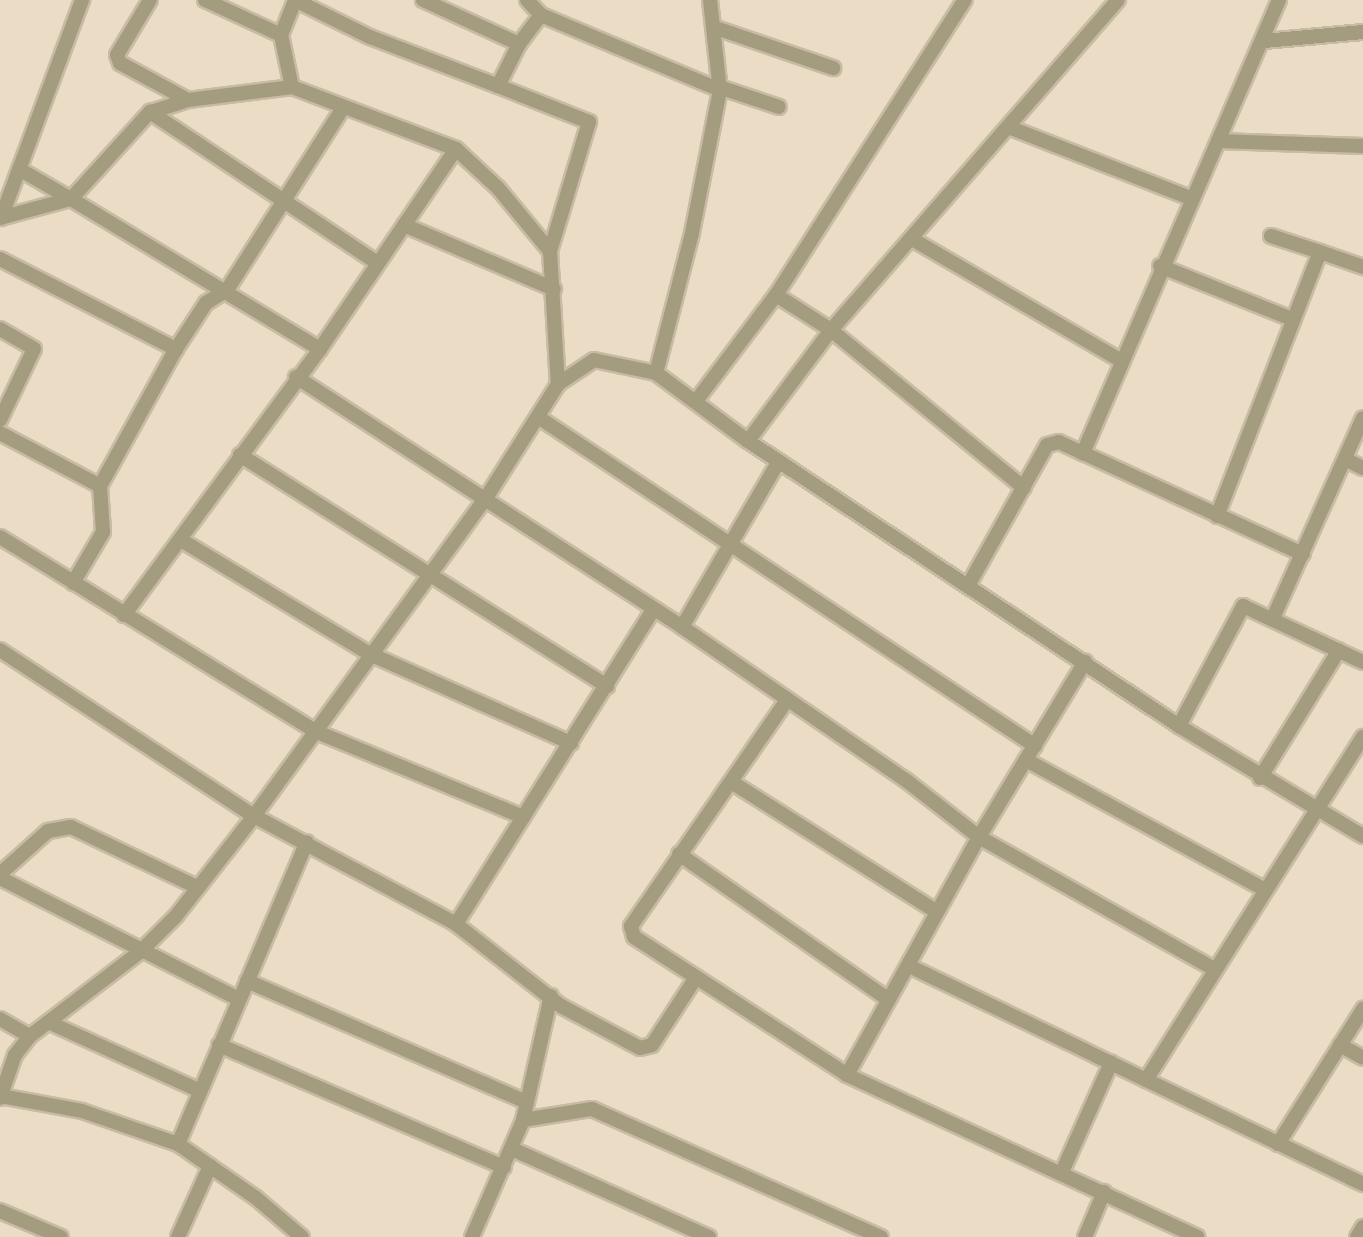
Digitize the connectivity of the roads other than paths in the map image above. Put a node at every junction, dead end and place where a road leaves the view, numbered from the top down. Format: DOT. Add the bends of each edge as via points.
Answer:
graph roads {
  1 [pos="82,0"];
  2 [pos="150,0"];
  3 [pos="205,0"];
  4 [pos="423,0"];
  5 [pos="527,0"];
  6 [pos="710,0"];
  7 [pos="965,0"];
  8 [pos="1118,0"];
  9 [pos="1279,0"];
  10 [pos="541,15"];
  11 [pos="716,28"];
  12 [pos="1363,32"];
  13 [pos="281,35"];
  14 [pos="1264,41"];
  15 [pos="519,44"];
  16 [pos="833,68"];
  17 [pos="498,86"];
  18 [pos="292,87"];
  19 [pos="720,89"];
  20 [pos="188,100"];
  21 [pos="779,107"];
  22 [pos="343,108"];
  23 [pos="150,112"];
  24 [pos="1011,128"];
  25 [pos="1218,141"];
  26 [pos="1363,146"];
  27 [pos="456,149"];
  28 [pos="19,169"];
  29 [pos="1191,198"];
  30 [pos="71,199"];
  31 [pos="284,202"];
  32 [pos="0,218"];
  33 [pos="404,225"];
  34 [pos="1271,236"];
  35 [pos="912,239"];
  36 [pos="550,251"];
  37 [pos="1320,252"];
  38 [pos="0,259"];
  39 [pos="377,263"];
  40 [pos="1160,266"];
  41 [pos="1363,267"];
  42 [pos="554,289"];
  43 [pos="227,290"];
  44 [pos="776,295"];
  45 [pos="1294,320"];
  46 [pos="0,329"];
  47 [pos="831,330"];
  48 [pos="176,349"];
  49 [pos="320,349"];
  50 [pos="1122,361"];
  51 [pos="656,373"];
  52 [pos="296,377"];
  53 [pos="558,384"];
  54 [pos="696,401"];
  55 [pos="538,417"];
  56 [pos="1363,418"];
  57 [pos="0,420"];
  58 [pos="0,433"];
  59 [pos="748,441"];
  60 [pos="1083,453"];
  61 [pos="240,455"];
  62 [pos="1345,459"];
  63 [pos="779,461"];
  64 [pos="1363,468"];
  65 [pos="100,486"];
  66 [pos="1024,488"];
  67 [pos="486,498"];
  68 [pos="1217,516"];
  69 [pos="0,537"];
  70 [pos="181,540"];
  71 [pos="728,542"];
  72 [pos="1303,554"];
  73 [pos="430,575"];
  74 [pos="73,583"];
  75 [pos="969,584"];
  76 [pos="652,611"];
  77 [pos="124,615"];
  78 [pos="1273,618"];
  79 [pos="682,627"];
  80 [pos="0,650"];
  81 [pos="1339,650"];
  82 [pos="370,654"];
  83 [pos="1085,662"];
  84 [pos="1363,662"];
  85 [pos="607,686"];
  86 [pos="787,700"];
  87 [pos="1179,726"];
  88 [pos="317,732"];
  89 [pos="1363,737"];
  90 [pos="571,743"];
  91 [pos="1035,746"];
  92 [pos="1026,760"];
  93 [pos="1260,778"];
  94 [pos="733,783"];
  95 [pos="1316,812"];
  96 [pos="254,816"];
  97 [pos="523,817"];
  98 [pos="1363,836"];
  99 [pos="979,837"];
  100 [pos="307,842"];
  101 [pos="679,854"];
  102 [pos="0,876"];
  103 [pos="197,887"];
  104 [pos="1265,890"];
  105 [pos="937,912"];
  106 [pos="456,924"];
  107 [pos="140,952"];
  108 [pos="909,966"];
  109 [pos="1214,969"];
  110 [pos="695,979"];
  111 [pos="247,981"];
  112 [pos="551,996"];
  113 [pos="239,999"];
  114 [pos="888,999"];
  115 [pos="1363,1009"];
  116 [pos="0,1019"];
  117 [pos="48,1022"];
  118 [pos="30,1036"];
  119 [pos="219,1045"];
  120 [pos="1340,1045"];
  121 [pos="1363,1058"];
  122 [pos="1111,1063"];
  123 [pos="847,1075"];
  124 [pos="1146,1080"];
  125 [pos="200,1091"];
  126 [pos="0,1097"];
  127 [pos="527,1102"];
  128 [pos="523,1120"];
  129 [pos="178,1144"];
  130 [pos="1278,1144"];
  131 [pos="512,1149"];
  132 [pos="210,1166"];
  133 [pos="504,1167"];
  134 [pos="1062,1172"];
  135 [pos="1363,1184"];
  136 [pos="1104,1192"];
  137 [pos="0,1211"];
  138 [pos="1167,1223"];
  139 [pos="1363,1227"];
  140 [pos="61,1237"];
  141 [pos="178,1237"];
  142 [pos="302,1237"];
  143 [pos="472,1237"];
  144 [pos="709,1237"];
  145 [pos="881,1237"];
  146 [pos="1085,1237"];
  147 [pos="1160,1237"];
  148 [pos="1197,1237"];
  149 [pos="1357,1237"];
  1 -- 28 [label="street"];
  2 -- 20 [label="street" via="117,59"];
  3 -- 13 [label="street"];
  4 -- 15 [label="street"];
  5 -- 10 [label="street"];
  6 -- 11 [label="street"];
  7 -- 44 [label="street"];
  8 -- 24 [label="street"];
  9 -- 14 [label="street"];
  10 -- 15 [label="street"];
  10 -- 19 [label="street"];
  11 -- 16 [label="street"];
  11 -- 19 [label="street"];
  12 -- 14 [label="street"];
  13 -- 17 [label="street" via="295,0 370,37"];
  13 -- 18 [label="street"];
  14 -- 25 [label="street"];
  15 -- 17 [label="street"];
  17 -- 36 [label="street" via="589,122"];
  18 -- 20 [label="street"];
  18 -- 22 [label="street"];
  19 -- 21 [label="street"];
  19 -- 51 [label="street" via="692,233"];
  20 -- 23 [label="street"];
  22 -- 27 [label="street" via="405,126"];
  22 -- 31 [label="street"];
  23 -- 30 [label="street"];
  23 -- 31 [label="street"];
  24 -- 29 [label="street"];
  24 -- 35 [label="street"];
  25 -- 26 [label="street"];
  25 -- 29 [label="street"];
  27 -- 33 [label="street"];
  27 -- 36 [label="street" via="498,188"];
  28 -- 30 [label="street"];
  28 -- 32 [label="street"];
  29 -- 40 [label="street"];
  30 -- 32 [label="street"];
  30 -- 43 [label="street"];
  31 -- 39 [label="street"];
  31 -- 43 [label="street"];
  33 -- 39 [label="street"];
  33 -- 42 [label="street"];
  34 -- 37 [label="street"];
  35 -- 47 [label="street"];
  35 -- 50 [label="street"];
  36 -- 42 [label="street"];
  37 -- 41 [label="street"];
  37 -- 45 [label="street"];
  38 -- 48 [label="street"];
  39 -- 49 [label="street"];
  40 -- 45 [label="street"];
  40 -- 50 [label="street"];
  42 -- 53 [label="street"];
  43 -- 48 [label="street" via="206,303"];
  43 -- 49 [label="street"];
  44 -- 47 [label="street"];
  44 -- 54 [label="street"];
  45 -- 68 [label="street"];
  46 -- 57 [label="street" via="34,349"];
  47 -- 59 [label="street"];
  47 -- 66 [label="street"];
  48 -- 65 [label="street"];
  49 -- 52 [label="street"];
  50 -- 60 [label="street"];
  51 -- 53 [label="street" via="594,360"];
  51 -- 54 [label="street"];
  52 -- 61 [label="street"];
  52 -- 67 [label="street"];
  53 -- 55 [label="street"];
  54 -- 59 [label="street"];
  55 -- 67 [label="street"];
  55 -- 71 [label="street"];
  56 -- 62 [label="street"];
  58 -- 65 [label="street"];
  59 -- 63 [label="street"];
  60 -- 66 [label="street" via="1050,441"];
  60 -- 68 [label="street"];
  61 -- 70 [label="street"];
  61 -- 73 [label="street"];
  62 -- 64 [label="street"];
  62 -- 72 [label="street"];
  63 -- 71 [label="street"];
  63 -- 75 [label="street"];
  65 -- 74 [label="street" via="103,532"];
  66 -- 75 [label="street"];
  67 -- 73 [label="street"];
  67 -- 76 [label="street"];
  68 -- 72 [label="street"];
  69 -- 74 [label="street"];
  70 -- 77 [label="street"];
  70 -- 82 [label="street"];
  71 -- 79 [label="street"];
  71 -- 91 [label="street"];
  72 -- 78 [label="street"];
  73 -- 82 [label="street"];
  73 -- 85 [label="street"];
  74 -- 77 [label="street"];
  75 -- 83 [label="street"];
  76 -- 79 [label="street"];
  76 -- 85 [label="street"];
  77 -- 88 [label="street"];
  78 -- 81 [label="street"];
  78 -- 87 [label="street" via="1248,606 1240,609"];
  79 -- 86 [label="street"];
  80 -- 96 [label="street"];
  81 -- 84 [label="street"];
  81 -- 93 [label="street"];
  82 -- 88 [label="street"];
  82 -- 90 [label="street"];
  83 -- 87 [label="street"];
  83 -- 91 [label="street"];
  85 -- 90 [label="street"];
  86 -- 94 [label="street"];
  86 -- 99 [label="street"];
  87 -- 93 [label="street"];
  88 -- 96 [label="street"];
  88 -- 97 [label="street"];
  89 -- 95 [label="street"];
  90 -- 97 [label="street"];
  91 -- 92 [label="street"];
  92 -- 99 [label="street"];
  92 -- 104 [label="street"];
  93 -- 95 [label="street"];
  94 -- 101 [label="street"];
  94 -- 105 [label="street"];
  95 -- 98 [label="street"];
  95 -- 104 [label="street"];
  96 -- 100 [label="street"];
  96 -- 103 [label="street"];
  97 -- 106 [label="street"];
  99 -- 105 [label="street"];
  99 -- 109 [label="street"];
  100 -- 106 [label="street"];
  100 -- 111 [label="street"];
  101 -- 110 [label="street" via="631,932"];
  101 -- 114 [label="street"];
  102 -- 103 [label="street" via="48,831 71,827"];
  102 -- 107 [label="street"];
  103 -- 107 [label="street"];
  104 -- 109 [label="street"];
  105 -- 108 [label="street"];
  106 -- 112 [label="street"];
  107 -- 113 [label="street"];
  107 -- 117 [label="street"];
  108 -- 114 [label="street"];
  108 -- 122 [label="street"];
  109 -- 124 [label="street"];
  110 -- 112 [label="street" via="647,1049"];
  110 -- 123 [label="street"];
  111 -- 113 [label="street"];
  111 -- 127 [label="street"];
  112 -- 127 [label="street"];
  113 -- 119 [label="street"];
  114 -- 123 [label="street"];
  115 -- 120 [label="street"];
  116 -- 118 [label="street"];
  117 -- 118 [label="street"];
  117 -- 125 [label="street"];
  118 -- 126 [label="street" via="15,1055"];
  119 -- 125 [label="street"];
  119 -- 133 [label="street"];
  120 -- 121 [label="street"];
  120 -- 130 [label="street"];
  122 -- 124 [label="street"];
  122 -- 134 [label="street"];
  123 -- 134 [label="street"];
  124 -- 130 [label="street"];
  125 -- 129 [label="street"];
  126 -- 129 [label="street" via="82,1111"];
  127 -- 128 [label="street"];
  128 -- 131 [label="street"];
  128 -- 145 [label="street" via="592,1109"];
  129 -- 132 [label="street"];
  130 -- 135 [label="street"];
  131 -- 133 [label="street"];
  131 -- 144 [label="street"];
  132 -- 141 [label="street"];
  132 -- 142 [label="street"];
  133 -- 143 [label="street"];
  134 -- 136 [label="street"];
  136 -- 138 [label="street"];
  136 -- 146 [label="street"];
  137 -- 140 [label="street"];
  138 -- 147 [label="street"];
  138 -- 148 [label="street"];
  139 -- 149 [label="street"];
}
